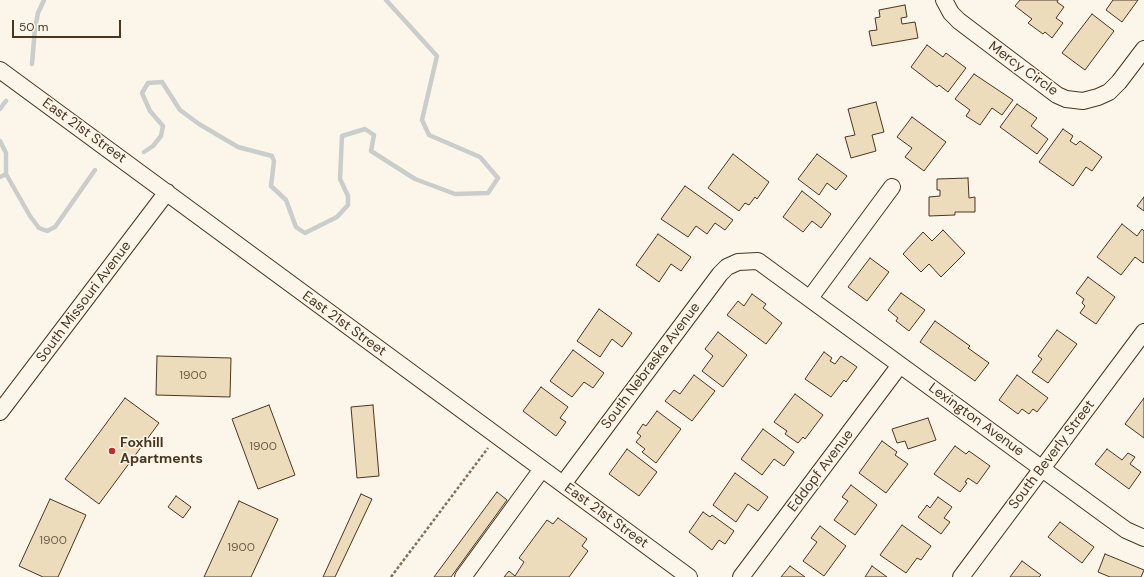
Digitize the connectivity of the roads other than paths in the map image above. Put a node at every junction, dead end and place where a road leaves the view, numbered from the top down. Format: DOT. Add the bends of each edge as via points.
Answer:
graph roads {
  1 [pos="944,0"];
  2 [pos="1144,48"];
  3 [pos="0,70"];
  4 [pos="892,188"];
  5 [pos="167,192"];
  6 [pos="748,261"];
  7 [pos="810,298"];
  8 [pos="1144,332"];
  9 [pos="900,365"];
  10 [pos="0,412"];
  11 [pos="542,468"];
  12 [pos="1041,469"];
  13 [pos="563,484"];
  14 [pos="1144,538"];
  15 [pos="463,577"];
  16 [pos="689,577"];
  17 [pos="741,577"];
  18 [pos="961,577"];
  1 -- 2 [label="street, Mercy Circle" via="959,22 1057,95 1066,99 1098,98 1109,92"];
  3 -- 5 [label="street, East 21st Street"];
  4 -- 7 [label="street"];
  5 -- 10 [label="street, South Missouri Avenue"];
  5 -- 11 [label="street, East 21st Street"];
  6 -- 7 [label="street, Lexington Avenue" via="758,261"];
  6 -- 13 [label="street, South Nebraska Avenue" via="727,267 720,274"];
  7 -- 9 [label="street, Lexington Avenue"];
  8 -- 12 [label="street, South Beverly Street"];
  9 -- 12 [label="street, Lexington Avenue"];
  9 -- 17 [label="street, Eddopf Avenue"];
  11 -- 13 [label="street, East 21st Street"];
  11 -- 15 [label="street"];
  12 -- 14 [label="street, Lexington Avenue" via="1126,530"];
  12 -- 18 [label="street, South Beverly Street"];
  13 -- 16 [label="street, East 21st Street"];
}
